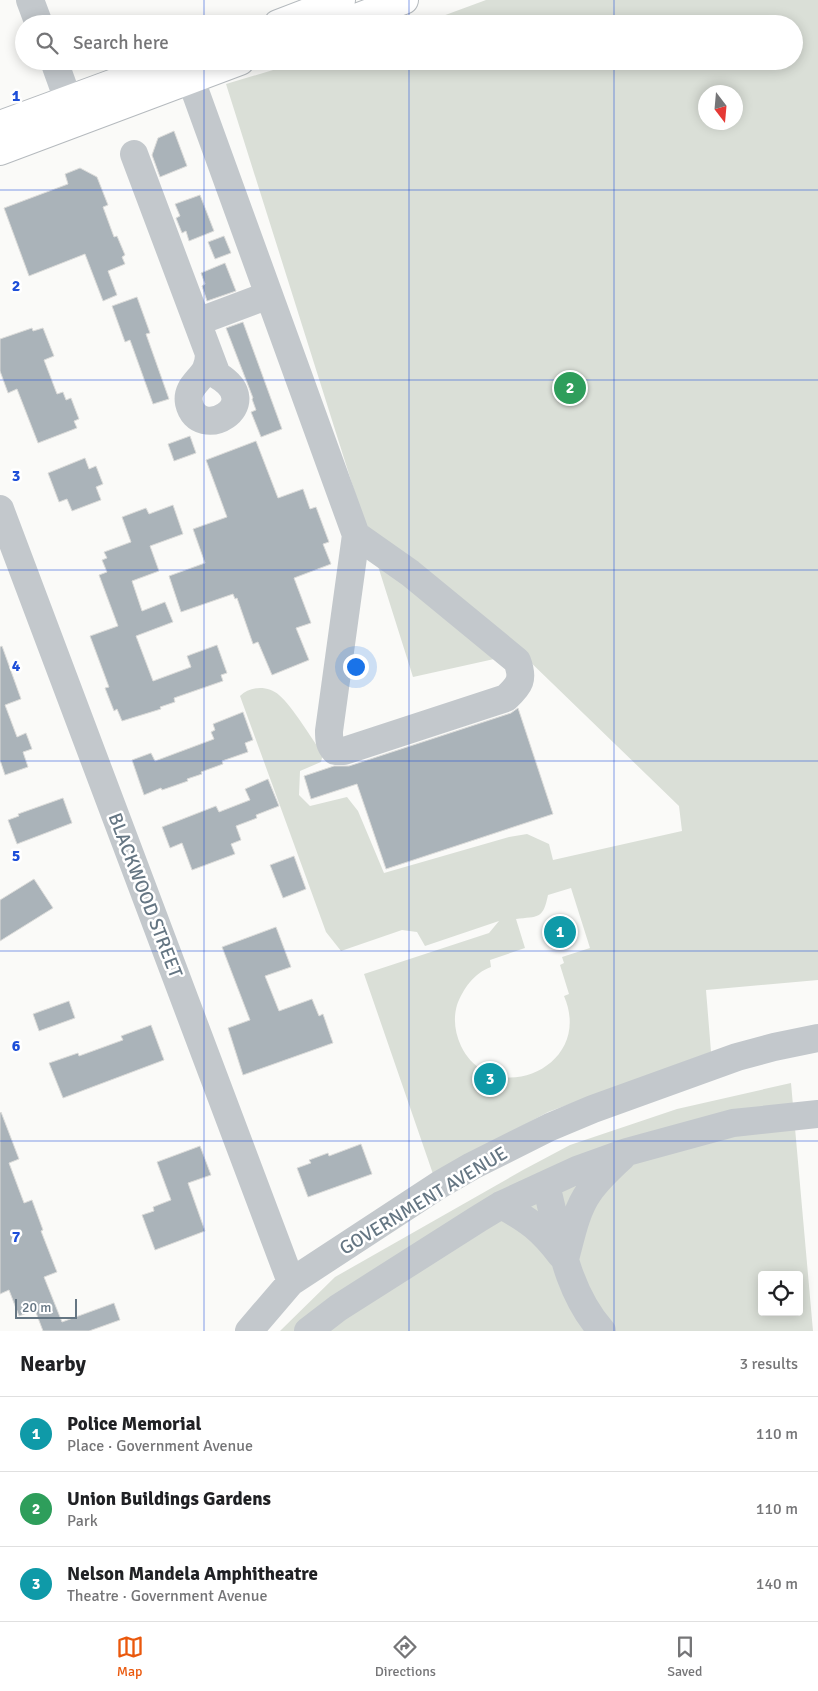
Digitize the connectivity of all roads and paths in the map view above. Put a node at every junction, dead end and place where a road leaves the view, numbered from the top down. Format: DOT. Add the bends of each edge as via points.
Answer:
graph roads {
  1 [pos="30,0"];
  2 [pos="341,0"];
  3 [pos="404,0"];
  4 [pos="36,15"];
  5 [pos="302,15"];
  6 [pos="364,15"];
  7 [pos="57,70"];
  8 [pos="182,70"];
  9 [pos="72,111"];
  10 [pos="0,125"];
  11 [pos="0,151"];
  12 [pos="134,154"];
  13 [pos="272,302"];
  14 [pos="0,508"];
  15 [pos="356,534"];
  16 [pos="818,1038"];
  17 [pos="818,1114"];
  18 [pos="627,1152"];
  19 [pos="546,1185"];
  20 [pos="502,1205"];
  21 [pos="565,1260"];
  22 [pos="291,1282"];
  23 [pos="249,1331"];
  24 [pos="308,1331"];
  25 [pos="602,1331"];
  1 -- 4 [label="street"];
  2 -- 5 [label="main road"];
  3 -- 6 [label="main road"];
  7 -- 9 [label="street"];
  8 -- 9 [label="main road"];
  8 -- 9 [label="main road" via="175,75 156,74 110,84"];
  8 -- 13 [label="street"];
  9 -- 10 [label="main road"];
  9 -- 11 [label="main road"];
  12 -- 13 [label="street" via="203,338"];
  13 -- 15 [label="street"];
  14 -- 22 [label="street, BLACKWOOD STREET"];
  15 -- 15 [label="street" via="410,573 517,661 520,669 517,688 506,698 344,751 334,751 329,731"];
  16 -- 22 [label="street, GOVERNMENT AVENUE" via="737,1057 550,1127 439,1185"];
  17 -- 18 [label="street" via="733,1123"];
  18 -- 19 [label="street"];
  18 -- 21 [label="street" via="588,1193 577,1217"];
  19 -- 20 [label="street"];
  19 -- 21 [label="street"];
  20 -- 21 [label="street" via="538,1228"];
  20 -- 24 [label="street" via="338,1308"];
  21 -- 25 [label="street" via="570,1280"];
  22 -- 23 [label="street, GOVERNMENT AVENUE"];
}
